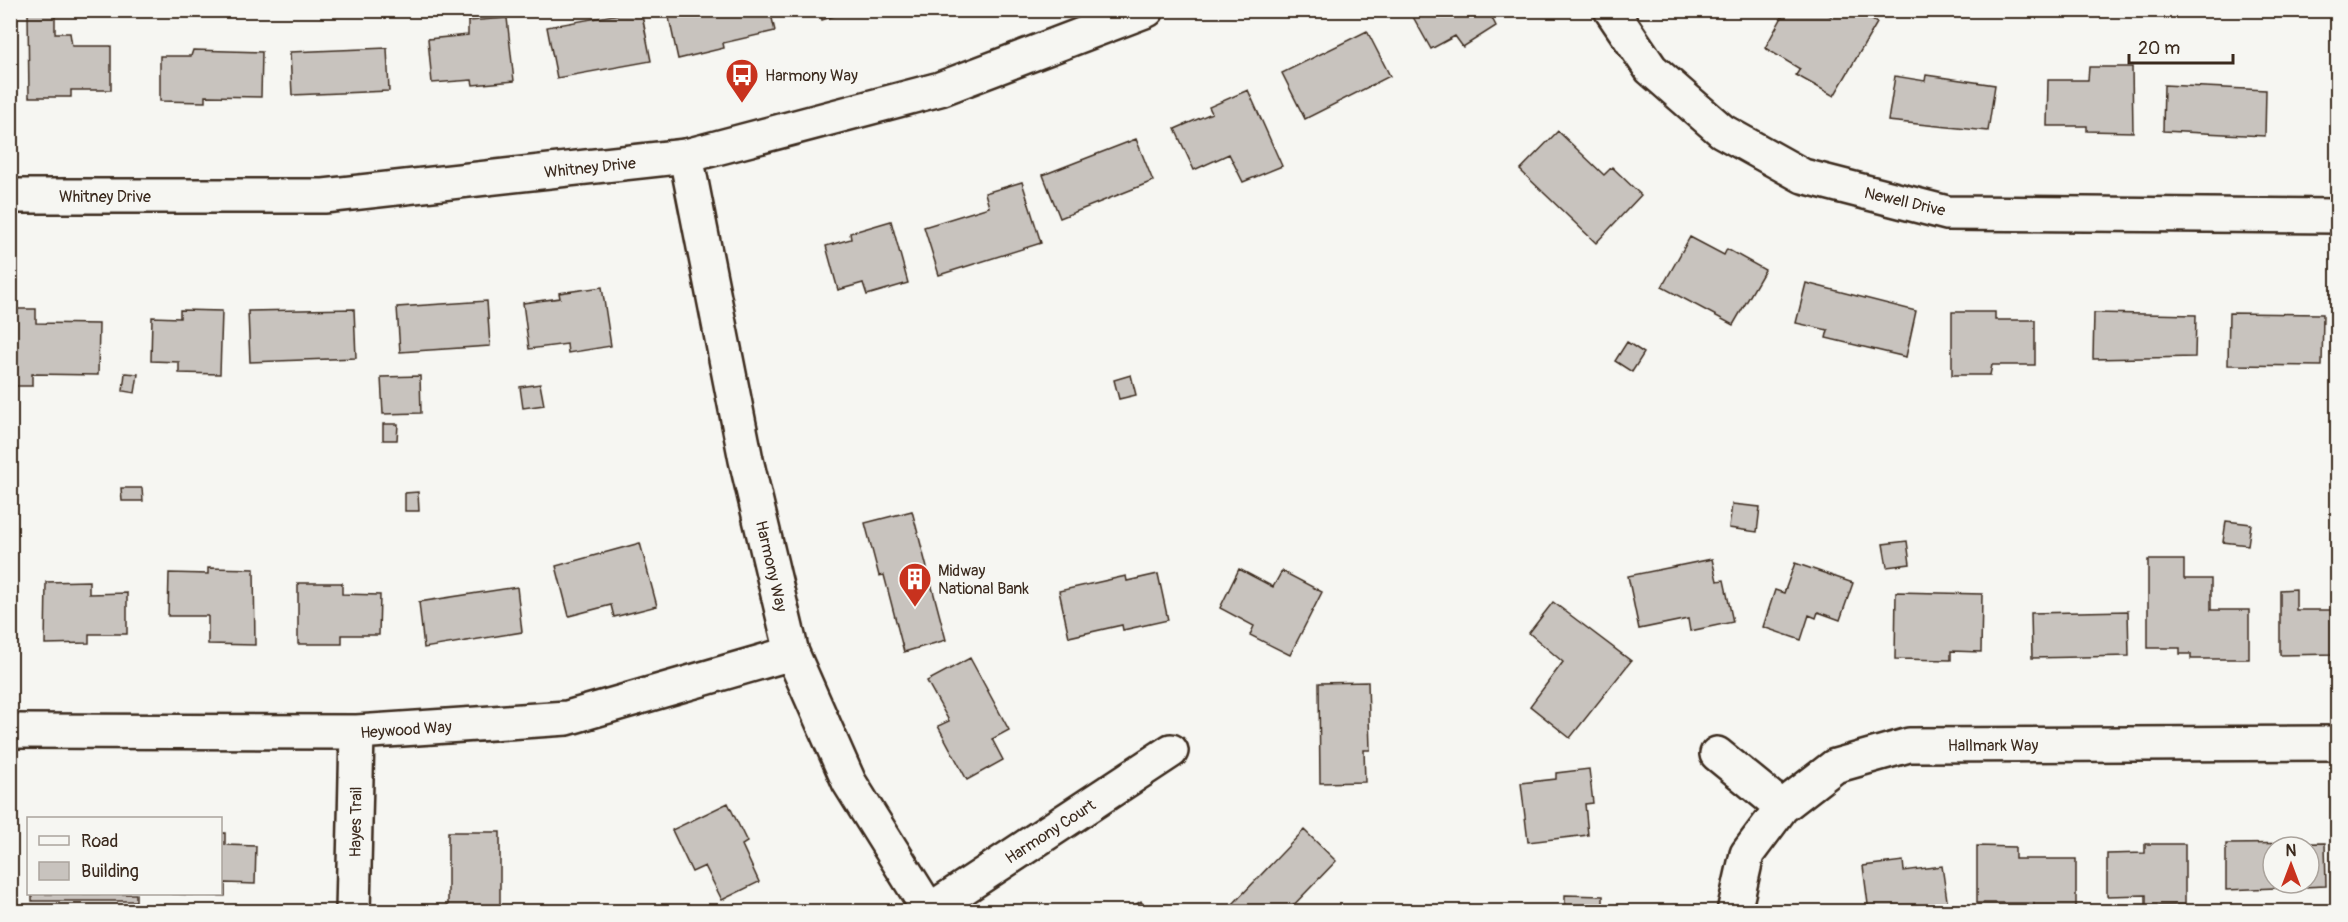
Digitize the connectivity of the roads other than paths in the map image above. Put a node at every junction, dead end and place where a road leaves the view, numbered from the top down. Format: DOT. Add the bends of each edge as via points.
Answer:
graph roads {
  1 [pos="1147,10"];
  2 [pos="1611,10"];
  3 [pos="686,156"];
  4 [pos="10,196"];
  5 [pos="2337,216"];
  6 [pos="792,653"];
  7 [pos="10,731"];
  8 [pos="357,732"];
  9 [pos="2337,743"];
  10 [pos="1171,751"];
  11 [pos="1717,754"];
  12 [pos="1782,807"];
  13 [pos="930,911"];
  14 [pos="353,912"];
  15 [pos="1734,912"];
  1 -- 3 [label="street, Whitney Drive" via="940,89"];
  2 -- 5 [label="street, Newell Drive" via="1651,69 1722,131 1803,176 1947,213"];
  3 -- 4 [label="street, Whitney Drive" via="324,196"];
  3 -- 6 [label="street, Harmony Way" via="746,460"];
  6 -- 8 [label="street, Heywood Way" via="567,718"];
  6 -- 13 [label="street, Harmony Way" via="849,782"];
  7 -- 8 [label="street, Heywood Way"];
  8 -- 14 [label="street, Hayes Trail"];
  9 -- 12 [label="street, Hallmark Way" via="1909,745 1835,766"];
  10 -- 13 [label="street, Harmony Court"];
  11 -- 12 [label="street"];
  12 -- 15 [label="street, Hallmark Way" via="1747,854"];
}
